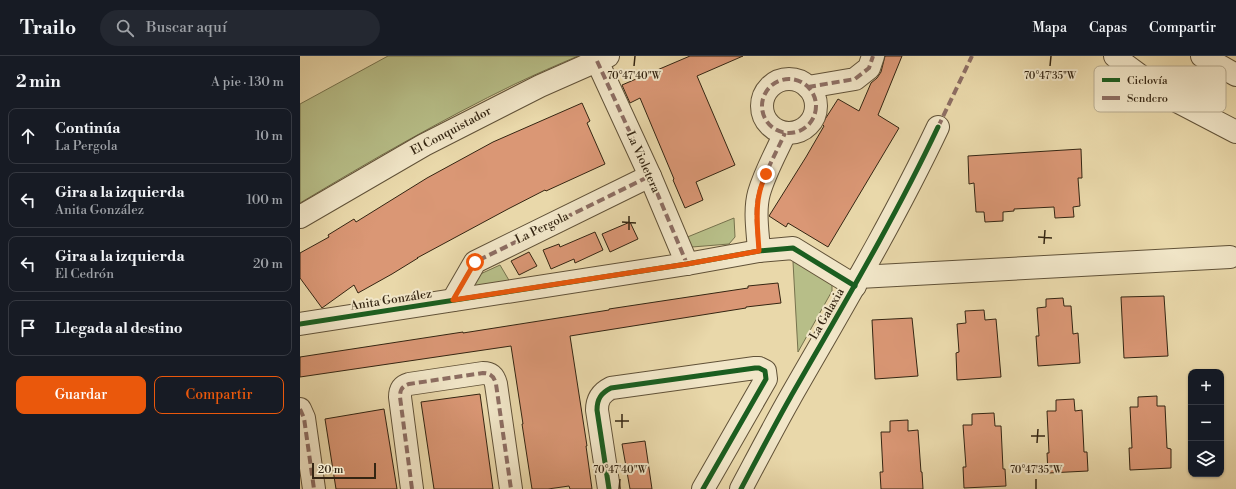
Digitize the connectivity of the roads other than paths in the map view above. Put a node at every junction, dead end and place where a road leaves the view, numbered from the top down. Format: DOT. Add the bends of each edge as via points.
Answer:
graph roads {
  1 [pos="874,56"];
  2 [pos="1116,56"];
  3 [pos="1202,56"];
  4 [pos="603,58"];
  5 [pos="1127,66"];
  6 [pos="1220,66"];
  7 [pos="1226,69"];
  8 [pos="1236,75"];
  9 [pos="808,87"];
  10 [pos="1199,112"];
  11 [pos="938,127"];
  12 [pos="1236,132"];
  13 [pos="785,133"];
  14 [pos="650,176"];
  15 [pos="300,218"];
  16 [pos="759,251"];
  17 [pos="1230,258"];
  18 [pos="687,264"];
  19 [pos="857,282"];
  20 [pos="453,300"];
  21 [pos="300,324"];
  22 [pos="300,409"];
  23 [pos="314,489"];
  24 [pos="412,489"];
  25 [pos="511,489"];
  26 [pos="609,489"];
  27 [pos="702,489"];
  28 [pos="741,489"];
  1 -- 9 [label="street" via="869,68 855,79"];
  2 -- 5 [label="street"];
  3 -- 6 [label="street"];
  4 -- 14 [label="street, La Violetera"];
  4 -- 15 [label="street, El Conquistador" via="540,86 424,145"];
  7 -- 8 [label="street"];
  9 -- 13 [label="street" via="814,94 816,104 811,121 805,128"];
  9 -- 13 [label="street" via="792,79 782,80 770,86 765,94 762,103 765,118 770,126"];
  10 -- 12 [label="street"];
  11 -- 19 [label="street, La Galaxia"];
  13 -- 16 [label="street" via="759,194"];
  14 -- 18 [label="street, La Violetera"];
  14 -- 20 [label="street, La Pergola" via="475,262"];
  16 -- 18 [label="street, Anita González"];
  16 -- 19 [label="street, Anita González" via="793,248"];
  17 -- 19 [label="street"];
  18 -- 20 [label="street, Anita González"];
  19 -- 28 [label="street, La Galaxia"];
  20 -- 21 [label="street, Anita González"];
  22 -- 23 [label="street" via="304,418"];
  24 -- 25 [label="street" via="400,397 402,388 409,384 488,373 495,379 496,384"];
  26 -- 27 [label="street" via="597,410 599,396 604,391 740,370 762,369 766,379"];
}
